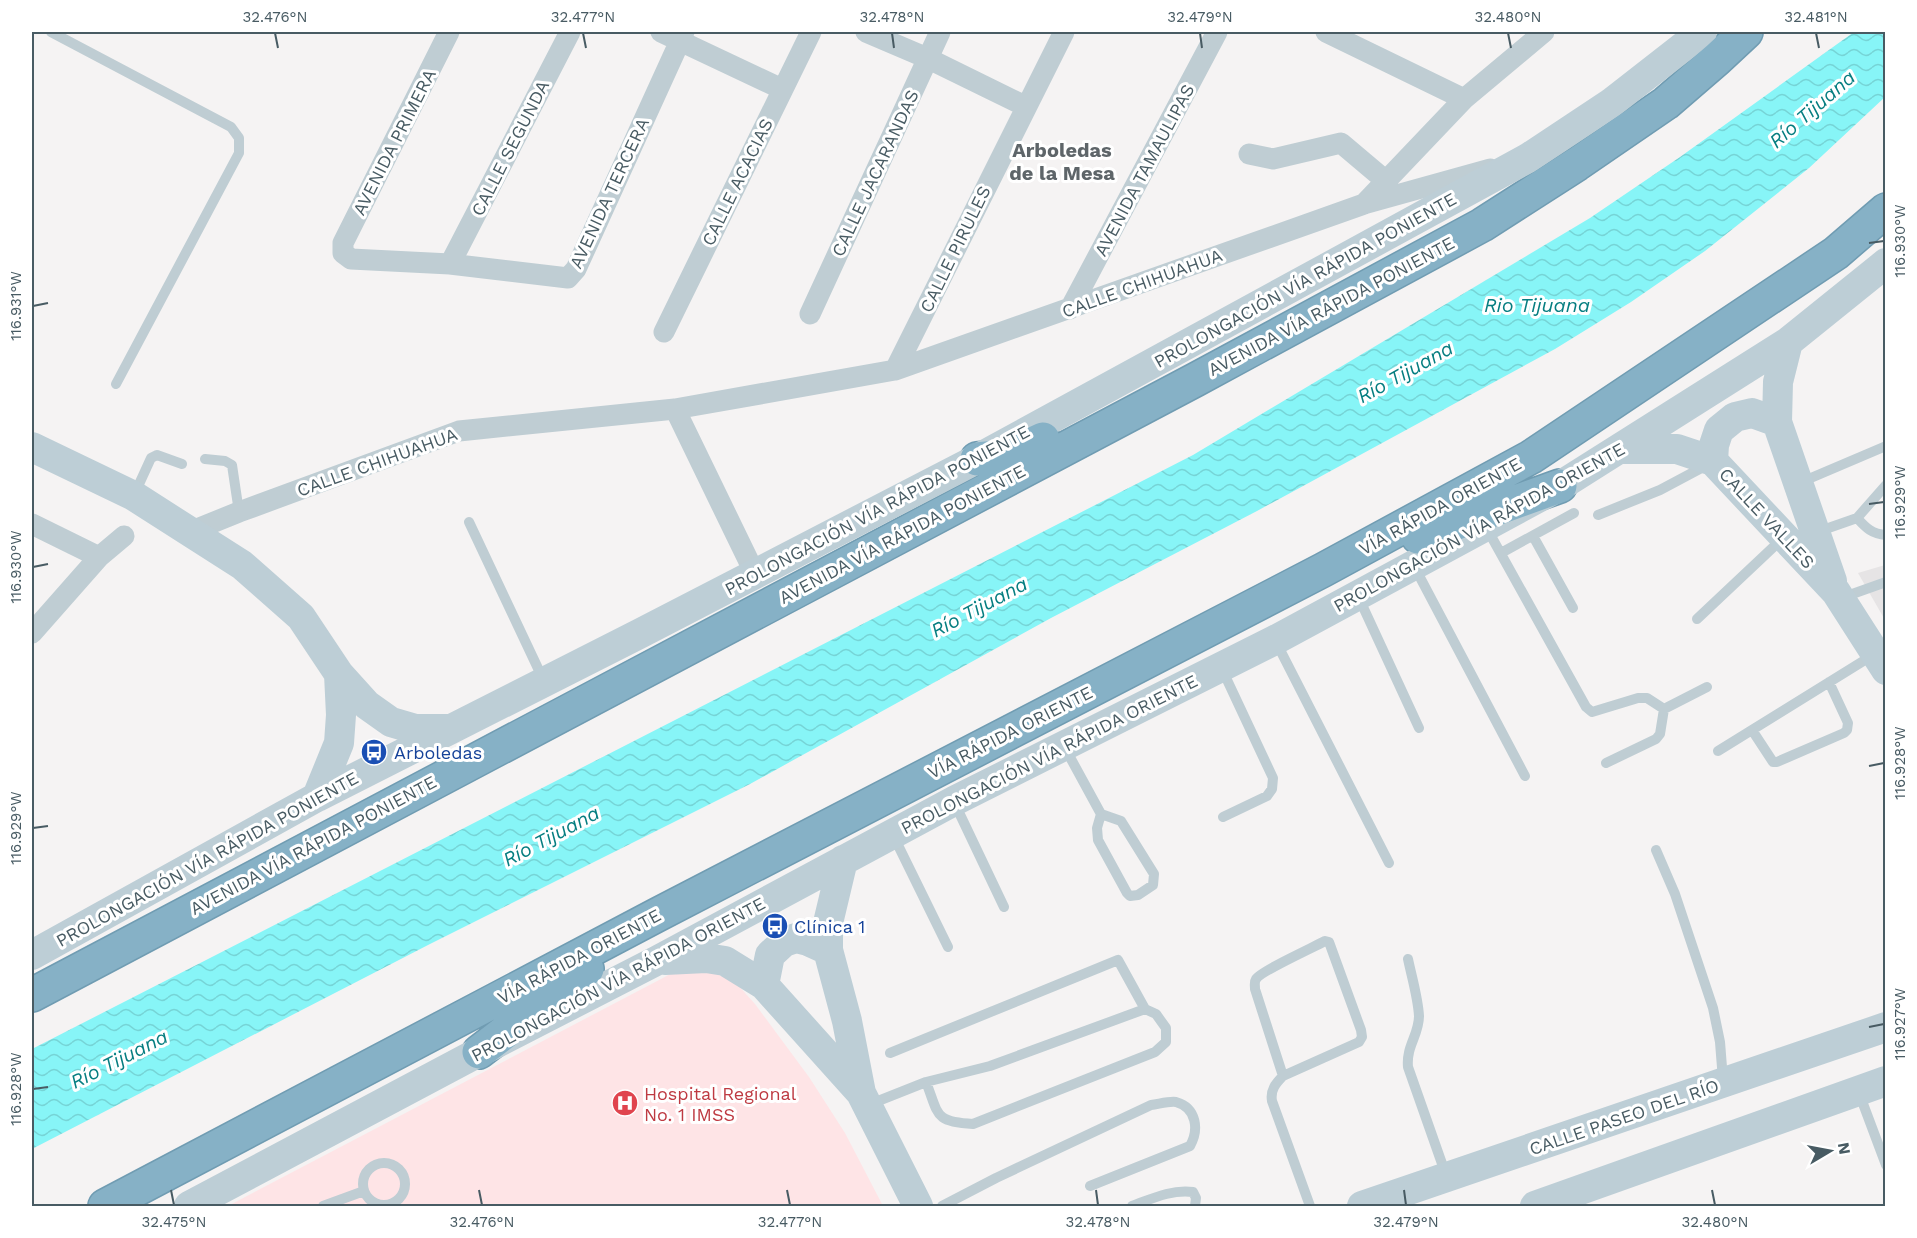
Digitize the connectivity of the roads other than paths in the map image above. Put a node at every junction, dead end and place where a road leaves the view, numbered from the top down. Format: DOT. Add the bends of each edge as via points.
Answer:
graph roads {
  1 [pos="51,32"];
  2 [pos="449,32"];
  3 [pos="570,32"];
  4 [pos="811,32"];
  5 [pos="866,32"];
  6 [pos="940,32"];
  7 [pos="1064,32"];
  8 [pos="1217,32"];
  9 [pos="1326,32"];
  10 [pos="1544,32"];
  11 [pos="1702,32"];
  12 [pos="1746,32"];
  13 [pos="675,35"];
  14 [pos="927,58"];
  15 [pos="782,89"];
  16 [pos="1464,99"];
  17 [pos="1025,106"];
  18 [pos="1250,154"];
  19 [pos="1528,158"];
  20 [pos="1386,181"];
  21 [pos="1364,204"];
  22 [pos="1886,210"];
  23 [pos="343,253"];
  24 [pos="450,264"];
  25 [pos="1881,271"];
  26 [pos="1070,309"];
  27 [pos="810,314"];
  28 [pos="664,332"];
  29 [pos="1788,342"];
  30 [pos="895,370"];
  31 [pos="1195,380"];
  32 [pos="116,384"];
  33 [pos="675,409"];
  34 [pos="1777,422"];
  35 [pos="1886,446"];
  36 [pos="32,447"];
  37 [pos="1621,449"];
  38 [pos="205,459"];
  39 [pos="977,459"];
  40 [pos="1713,460"];
  41 [pos="182,464"];
  42 [pos="1798,483"];
  43 [pos="1886,485"];
  44 [pos="134,496"];
  45 [pos="1567,500"];
  46 [pos="238,512"];
  47 [pos="1598,515"];
  48 [pos="1857,518"];
  49 [pos="469,522"];
  50 [pos="32,524"];
  51 [pos="1486,526"];
  52 [pos="192,531"];
  53 [pos="1815,532"];
  54 [pos="124,536"];
  55 [pos="1533,536"];
  56 [pos="1886,536"];
  57 [pos="1784,537"];
  58 [pos="1501,553"];
  59 [pos="99,557"];
  60 [pos="1414,565"];
  61 [pos="1323,570"];
  62 [pos="755,574"];
  63 [pos="1886,582"];
  64 [pos="1838,595"];
  65 [pos="1358,596"];
  66 [pos="1573,608"];
  67 [pos="1698,619"];
  68 [pos="34,627"];
  69 [pos="1275,640"];
  70 [pos="1881,662"];
  71 [pos="1221,667"];
  72 [pos="339,674"];
  73 [pos="544,681"];
  74 [pos="1829,682"];
  75 [pos="1707,687"];
  76 [pos="1664,709"];
  77 [pos="1419,728"];
  78 [pos="448,729"];
  79 [pos="1752,730"];
  80 [pos="1064,746"];
  81 [pos="1718,751"];
  82 [pos="1606,763"];
  83 [pos="1525,776"];
  84 [pos="317,796"];
  85 [pos="954,801"];
  86 [pos="1101,814"];
  87 [pos="1223,817"];
  88 [pos="893,834"];
  89 [pos="1656,849"];
  90 [pos="843,860"];
  91 [pos="1389,863"];
  92 [pos="1004,908"];
  93 [pos="657,915"];
  94 [pos="948,947"];
  95 [pos="828,950"];
  96 [pos="32,955"];
  97 [pos="1408,959"];
  98 [pos="658,960"];
  99 [pos="764,985"];
  100 [pos="32,994"];
  101 [pos="1145,1009"];
  102 [pos="1886,1027"];
  103 [pos="479,1052"];
  104 [pos="891,1053"];
  105 [pos="1283,1076"];
  106 [pos="926,1082"];
  107 [pos="1724,1083"];
  108 [pos="1872,1085"];
  109 [pos="864,1099"];
  110 [pos="1886,1165"];
  111 [pos="1447,1178"];
  112 [pos="1090,1186"];
  113 [pos="364,1191"];
  114 [pos="105,1206"];
  115 [pos="189,1206"];
  116 [pos="323,1206"];
  117 [pos="379,1206"];
  118 [pos="918,1206"];
  119 [pos="942,1206"];
  120 [pos="1132,1206"];
  121 [pos="1195,1206"];
  122 [pos="1310,1206"];
  123 [pos="1362,1206"];
  124 [pos="1534,1206"];
  1 -- 32 [label="lane" via="231,127 239,138 239,153"];
  2 -- 23 [label="street, AVENIDA PRIMERA" via="343,243"];
  3 -- 24 [label="street, CALLE SEGUNDA"];
  4 -- 15 [label="street, CALLE ACACIAS"];
  5 -- 14 [label="street"];
  6 -- 14 [label="street, CALLE JACARANDAS"];
  7 -- 17 [label="street, CALLE PIRULES"];
  8 -- 26 [label="street, AVENIDA TAMAULIPAS"];
  9 -- 16 [label="street"];
  10 -- 16 [label="street, CALLE CHIHUAHUA"];
  11 -- 19 [label="main road, PROLONGACIÓN VÍA RÁPIDA PONIENTE" via="1611,103"];
  12 -- 31 [label="highway, AVENIDA VÍA RÁPIDA PONIENTE" via="1666,103 1491,219"];
  13 -- 15 [label="street"];
  13 -- 24 [label="street, AVENIDA TERCERA" via="576,268 568,278"];
  14 -- 17 [label="street"];
  14 -- 27 [label="street, CALLE JACARANDAS"];
  15 -- 28 [label="street, CALLE ACACIAS"];
  16 -- 20 [label="street, CALLE CHIHUAHUA"];
  17 -- 30 [label="street, CALLE PIRULES"];
  18 -- 20 [label="street" via="1272,159 1341,143"];
  19 -- 21 [label="street"];
  19 -- 39 [label="main road, PROLONGACIÓN VÍA RÁPIDA PONIENTE"];
  20 -- 21 [label="street, CALLE CHIHUAHUA"];
  21 -- 26 [label="street, CALLE CHIHUAHUA"];
  22 -- 61 [label="highway, VÍA RÁPIDA ORIENTE" via="1836,253 1531,457"];
  23 -- 24 [label="street, AVENIDA TERCERA" via="351,259"];
  25 -- 29 [label="main road, PROLONGACIÓN VÍA RÁPIDA ORIENTE"];
  26 -- 30 [label="street, CALLE CHIHUAHUA"];
  29 -- 34 [label="main road, CALLE VALLES" via="1778,382"];
  29 -- 37 [label="main road, PROLONGACIÓN VÍA RÁPIDA ORIENTE"];
  30 -- 33 [label="street, CALLE CHIHUAHUA"];
  31 -- 39 [label="highway" via="1175,381 1006,456"];
  31 -- 100 [label="highway, AVENIDA VÍA RÁPIDA PONIENTE"];
  33 -- 46 [label="street, CALLE CHIHUAHUA" via="459,431"];
  33 -- 62 [label="street"];
  34 -- 40 [label="main road" via="1752,413 1735,417 1719,430"];
  34 -- 42 [label="main road, CALLE VALLES"];
  35 -- 42 [label="lane"];
  36 -- 44 [label="main road"];
  37 -- 40 [label="main road, CALLE VALLES" via="1677,449"];
  37 -- 45 [label="main road, PROLONGACIÓN VÍA RÁPIDA ORIENTE"];
  38 -- 46 [label="lane" via="232,465"];
  39 -- 62 [label="main road, PROLONGACIÓN VÍA RÁPIDA PONIENTE"];
  40 -- 47 [label="lane" via="1660,490"];
  40 -- 57 [label="main road, CALLE VALLES"];
  41 -- 44 [label="lane" via="156,455 151,458"];
  42 -- 53 [label="main road, CALLE VALLES"];
  43 -- 48 [label="lane"];
  44 -- 52 [label="main road"];
  45 -- 51 [label="main road, PROLONGACIÓN VÍA RÁPIDA ORIENTE"];
  45 -- 55 [label="lane"];
  45 -- 61 [label="highway"];
  46 -- 52 [label="street, CALLE CHIHUAHUA"];
  48 -- 53 [label="lane"];
  48 -- 56 [label="lane" via="1875,534"];
  49 -- 73 [label="lane"];
  50 -- 59 [label="street"];
  51 -- 58 [label="lane"];
  51 -- 60 [label="main road, PROLONGACIÓN VÍA RÁPIDA ORIENTE"];
  52 -- 72 [label="main road" via="242,565 301,617"];
  53 -- 64 [label="main road, CALLE VALLES"];
  54 -- 59 [label="street"];
  55 -- 58 [label="lane"];
  55 -- 66 [label="lane"];
  57 -- 64 [label="main road, CALLE VALLES"];
  57 -- 67 [label="lane"];
  58 -- 76 [label="lane" via="1586,707 1592,712 1647,698"];
  59 -- 68 [label="street"];
  60 -- 65 [label="main road, PROLONGACIÓN VÍA RÁPIDA ORIENTE"];
  60 -- 83 [label="lane"];
  61 -- 93 [label="highway, VÍA RÁPIDA ORIENTE"];
  62 -- 73 [label="main road, PROLONGACIÓN VÍA RÁPIDA PONIENTE"];
  63 -- 64 [label="lane"];
  64 -- 70 [label="main road, CALLE VALLES"];
  65 -- 69 [label="main road, PROLONGACIÓN VÍA RÁPIDA ORIENTE"];
  65 -- 77 [label="lane"];
  69 -- 71 [label="main road, PROLONGACIÓN VÍA RÁPIDA ORIENTE"];
  69 -- 91 [label="lane"];
  70 -- 74 [label="lane"];
  71 -- 80 [label="main road, PROLONGACIÓN VÍA RÁPIDA ORIENTE"];
  71 -- 87 [label="lane" via="1273,777 1267,796"];
  72 -- 78 [label="main road" via="367,705 392,722 415,729"];
  72 -- 84 [label="main road" via="339,743"];
  73 -- 78 [label="main road, PROLONGACIÓN VÍA RÁPIDA PONIENTE"];
  74 -- 79 [label="lane"];
  74 -- 79 [label="lane" via="1848,723 1844,733 1773,762"];
  75 -- 76 [label="lane"];
  76 -- 82 [label="lane" via="1656,739"];
  78 -- 84 [label="main road, PROLONGACIÓN VÍA RÁPIDA PONIENTE"];
  79 -- 81 [label="lane"];
  80 -- 85 [label="main road, PROLONGACIÓN VÍA RÁPIDA ORIENTE"];
  80 -- 86 [label="lane"];
  84 -- 96 [label="main road, PROLONGACIÓN VÍA RÁPIDA PONIENTE"];
  85 -- 88 [label="main road, PROLONGACIÓN VÍA RÁPIDA ORIENTE"];
  85 -- 92 [label="lane"];
  86 -- 86 [label="lane" via="1121,822 1155,874 1154,885 1138,895 1127,893 1098,840 1096,828"];
  88 -- 90 [label="main road, PROLONGACIÓN VÍA RÁPIDA ORIENTE"];
  88 -- 94 [label="lane"];
  89 -- 107 [label="lane" via="1713,1008"];
  90 -- 95 [label="main road" via="828,923"];
  90 -- 98 [label="main road, PROLONGACIÓN VÍA RÁPIDA ORIENTE"];
  93 -- 103 [label="highway"];
  93 -- 114 [label="highway, VÍA RÁPIDA ORIENTE"];
  95 -- 99 [label="main road" via="796,938 784,942 770,956"];
  95 -- 109 [label="main road"];
  97 -- 111 [label="lane" via="1419,1017 1407,1055 1408,1067"];
  98 -- 99 [label="main road" via="725,961"];
  98 -- 103 [label="main road, PROLONGACIÓN VÍA RÁPIDA ORIENTE"];
  99 -- 109 [label="main road"];
  101 -- 104 [label="lane" via="1118,960"];
  101 -- 106 [label="lane" via="990,1066"];
  101 -- 106 [label="lane" via="1156,1014 1166,1028 1167,1042 1155,1052 973,1124 945,1120"];
  102 -- 107 [label="main road, CALLE PASEO DEL RÍO"];
  103 -- 115 [label="main road, PROLONGACIÓN VÍA RÁPIDA ORIENTE"];
  105 -- 105 [label="lane" via="1255,981 1293,957 1329,942 1362,1037 1359,1042"];
  105 -- 122 [label="lane" via="1271,1095"];
  106 -- 109 [label="lane"];
  107 -- 111 [label="main road, CALLE PASEO DEL RÍO"];
  108 -- 110 [label="lane"];
  108 -- 124 [label="main road" via="1781,1126"];
  109 -- 118 [label="main road"];
  111 -- 123 [label="main road, CALLE PASEO DEL RÍO"];
  112 -- 119 [label="lane" via="1190,1146 1196,1124 1188,1108 1175,1102 1151,1105"];
  113 -- 116 [label="lane"];
  113 -- 117 [label="lane"];
  113 -- 117 [label="lane" via="363,1177 372,1166 386,1162 399,1169 405,1182 402,1195 392,1204"];
  120 -- 121 [label="lane" via="1183,1190 1193,1192 1197,1198"];
}
